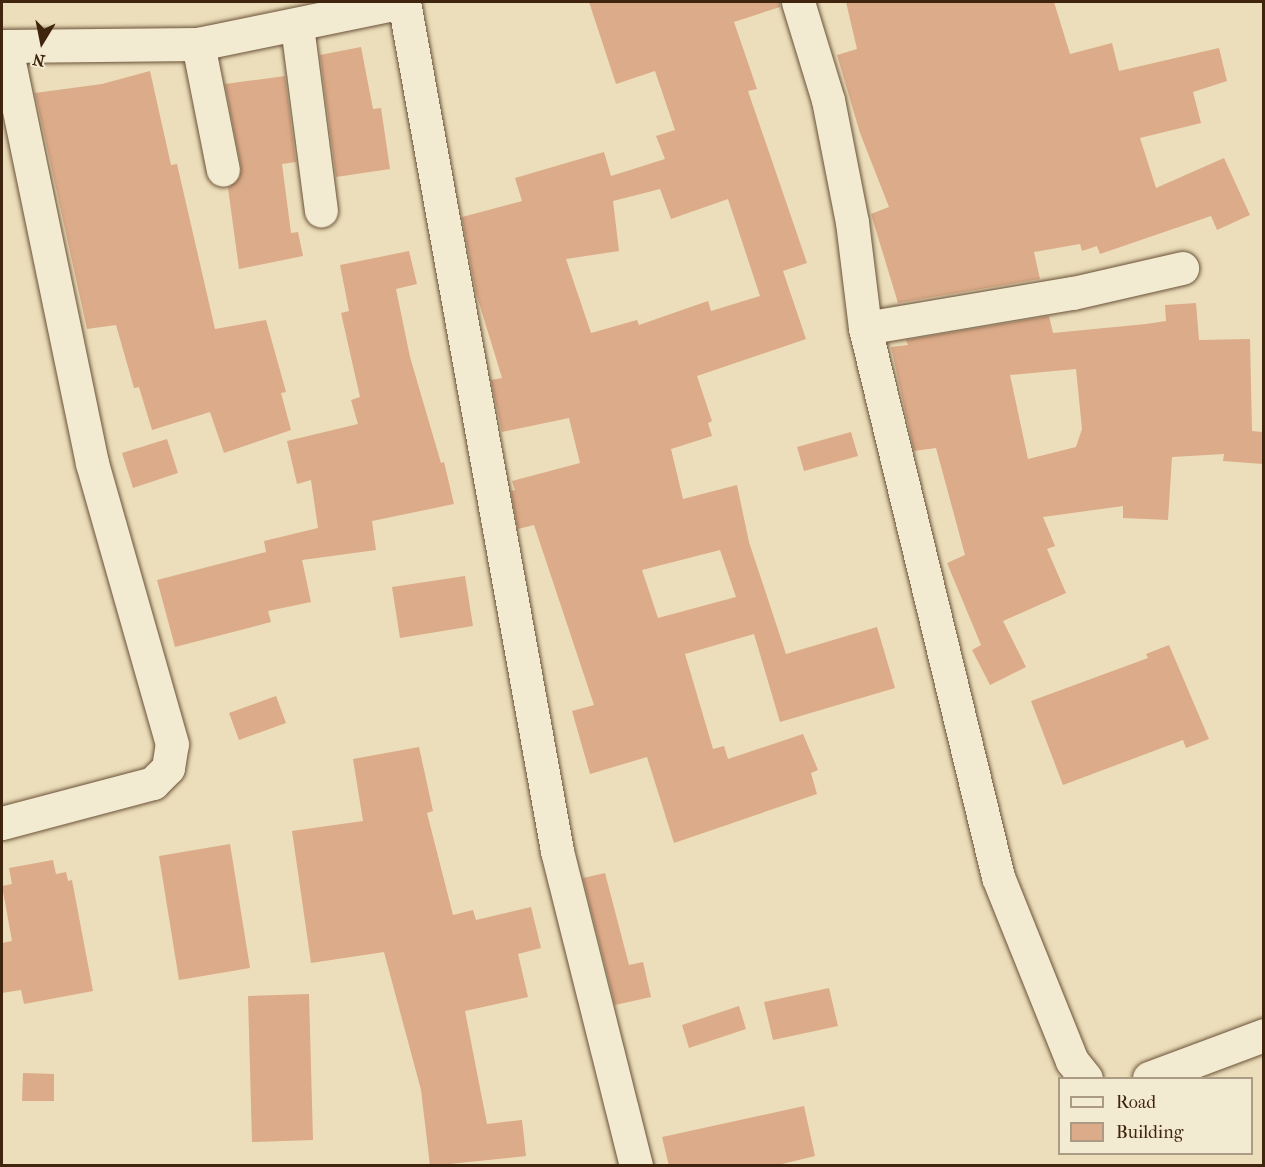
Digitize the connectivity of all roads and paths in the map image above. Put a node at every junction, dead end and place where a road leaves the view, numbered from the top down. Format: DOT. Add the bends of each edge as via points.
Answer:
graph roads {
  1 [pos="403,2"];
  2 [pos="798,2"];
  3 [pos="338,9"];
  4 [pos="297,26"];
  5 [pos="198,44"];
  6 [pos="4,47"];
  7 [pos="223,170"];
  8 [pos="321,210"];
  9 [pos="1182,268"];
  10 [pos="865,328"];
  11 [pos="2,823"];
  12 [pos="1263,1035"];
  13 [pos="1085,1077"];
  14 [pos="1152,1077"];
  15 [pos="636,1166"];
  1 -- 3 [label="street"];
  1 -- 15 [label="street" via="557,851"];
  2 -- 10 [label="street" via="828,100 852,222"];
  3 -- 4 [label="street"];
  4 -- 5 [label="street"];
  4 -- 8 [label="street"];
  5 -- 6 [label="street"];
  5 -- 7 [label="street"];
  6 -- 11 [label="street" via="92,463 172,744 168,768 153,783"];
  9 -- 10 [label="street" via="1073,293"];
  10 -- 13 [label="street" via="999,877 1072,1061"];
  12 -- 14 [label="street"];
}
